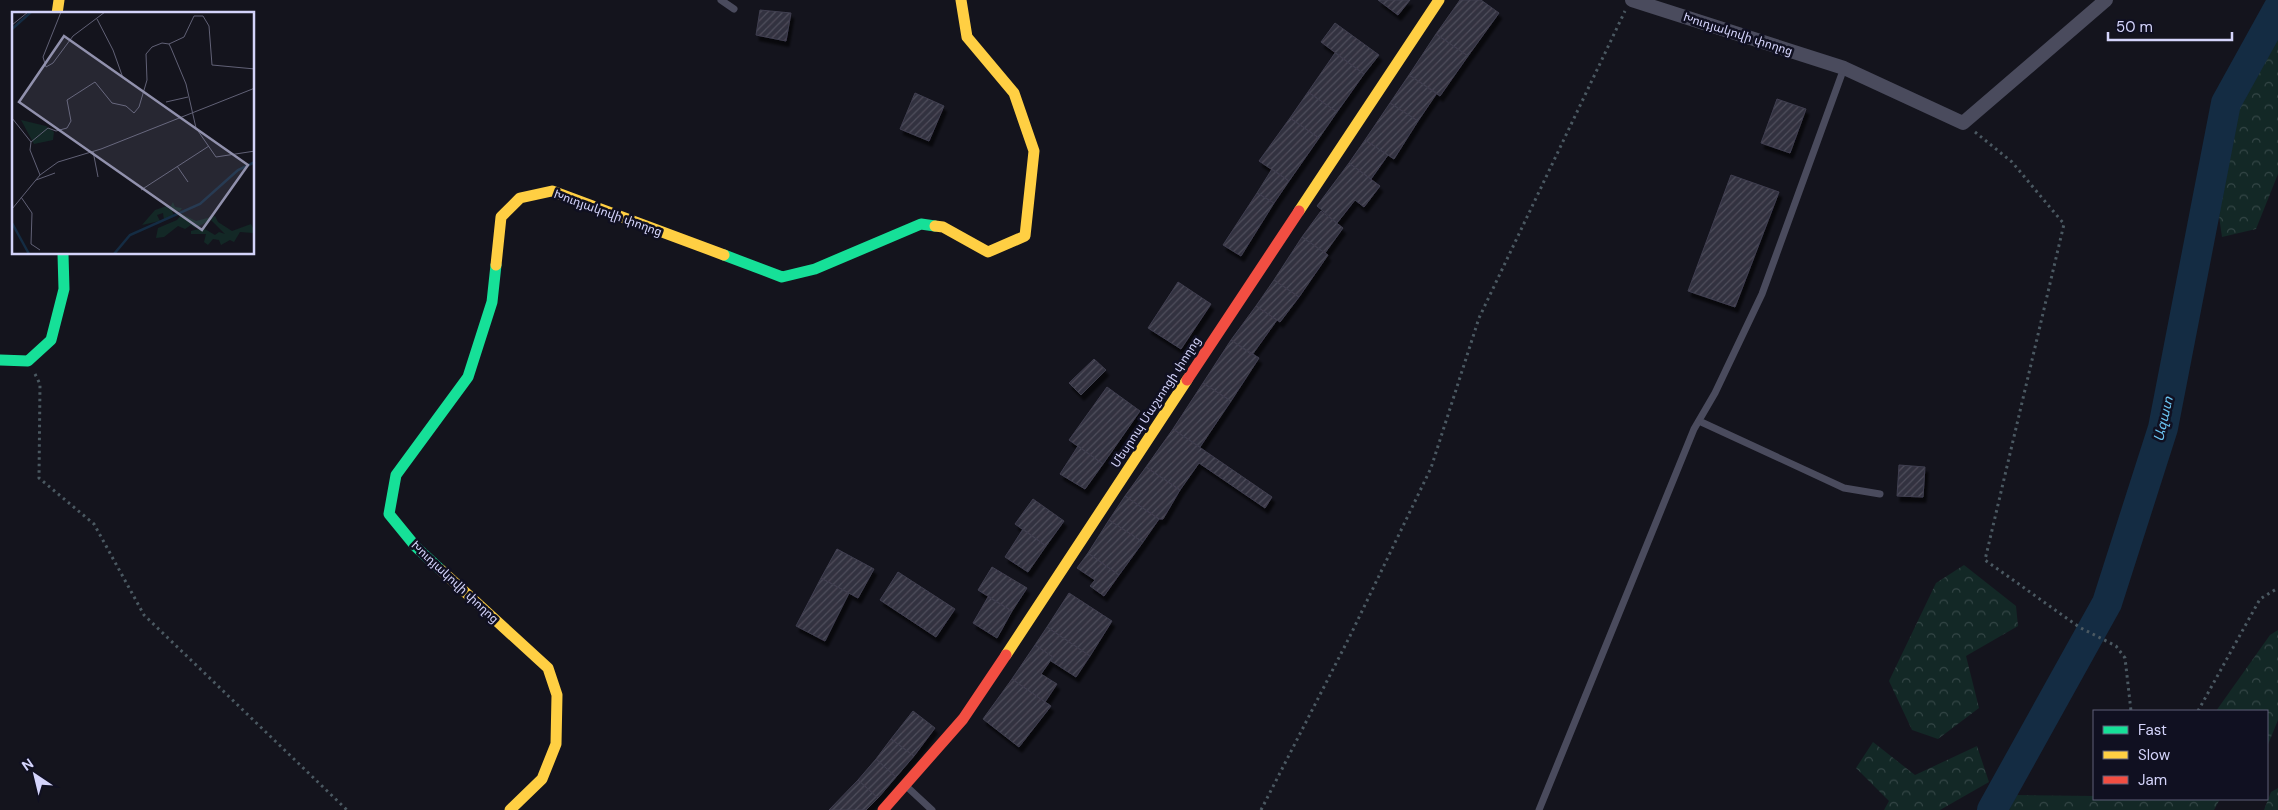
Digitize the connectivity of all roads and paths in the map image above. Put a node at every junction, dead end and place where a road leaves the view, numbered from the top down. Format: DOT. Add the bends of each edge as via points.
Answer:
graph roads {
  1 [pos="721,0"];
  2 [pos="961,0"];
  3 [pos="1439,0"];
  4 [pos="2106,0"];
  5 [pos="1629,4"];
  6 [pos="734,9"];
  7 [pos="1844,68"];
  8 [pos="1963,123"];
  9 [pos="62,255"];
  10 [pos="0,360"];
  11 [pos="28,361"];
  12 [pos="1699,421"];
  13 [pos="1880,494"];
  14 [pos="2278,588"];
  15 [pos="2131,710"];
  16 [pos="2199,710"];
  17 [pos="905,785"];
  18 [pos="347,810"];
  19 [pos="510,810"];
  20 [pos="883,810"];
  21 [pos="932,810"];
  22 [pos="1261,810"];
  23 [pos="1539,810"];
  1 -- 6 [label="lane"];
  2 -- 19 [label="street, Խուդյակովի փողոց" via="967,37 1014,93 1034,151 1025,236 988,252 943,227 921,224 816,269 782,277 552,191 520,198 501,217 492,302 468,377 396,475 389,514 416,547 548,668 558,695 556,744 542,779"];
  3 -- 17 [label="street, Մեսրոպ Մաշտոցի փողոց" via="962,720"];
  4 -- 8 [label="street"];
  5 -- 7 [label="street, Խուդյակովի փողոց"];
  5 -- 22 [label="path" via="1479,318 1431,468"];
  7 -- 8 [label="street, Խուդյակովի փողոց"];
  7 -- 12 [label="lane" via="1762,294"];
  8 -- 15 [label="path" via="2012,162 2064,224 1985,560 2079,627 2116,646 2125,658"];
  9 -- 11 [label="street" via="64,289 51,340"];
  10 -- 11 [label="street"];
  11 -- 18 [label="path" via="40,384 39,478 94,524 144,615"];
  12 -- 13 [label="lane" via="1844,488"];
  12 -- 23 [label="lane"];
  14 -- 16 [label="path" via="2260,599"];
  17 -- 20 [label="street, Մեսրոպ Մաշտոցի փողոց"];
  17 -- 21 [label="lane"];
}
